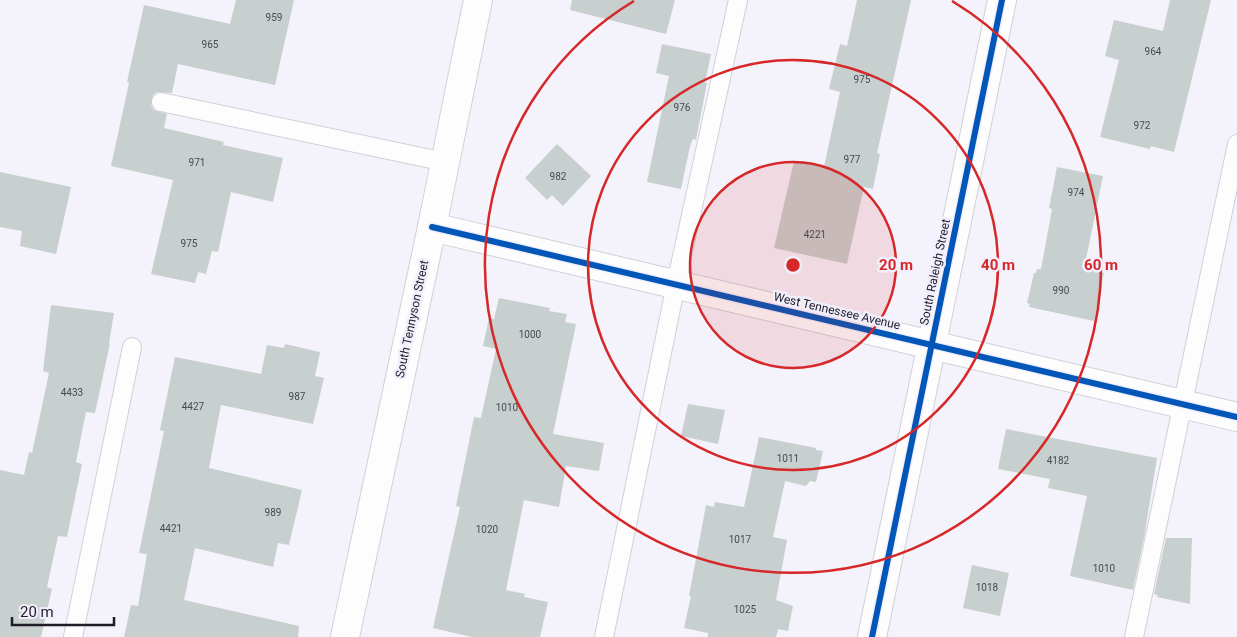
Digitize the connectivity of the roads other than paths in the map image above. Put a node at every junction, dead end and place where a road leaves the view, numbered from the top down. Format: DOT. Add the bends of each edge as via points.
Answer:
graph roads {
  1 [pos="478,0"];
  2 [pos="738,0"];
  3 [pos="1002,0"];
  4 [pos="161,102"];
  5 [pos="1237,144"];
  6 [pos="445,162"];
  7 [pos="432,227"];
  8 [pos="676,284"];
  9 [pos="932,345"];
  10 [pos="132,347"];
  11 [pos="1183,404"];
  12 [pos="1237,417"];
  13 [pos="73,637"];
  14 [pos="345,637"];
  15 [pos="604,637"];
  16 [pos="872,637"];
  17 [pos="1134,637"];
  1 -- 6 [label="street, South Tennyson Street"];
  2 -- 8 [label="lane"];
  3 -- 9 [label="street, South Raleigh Street"];
  4 -- 6 [label="lane"];
  5 -- 11 [label="lane"];
  6 -- 7 [label="street, South Tennyson Street"];
  7 -- 8 [label="street, West Tennessee Avenue"];
  7 -- 14 [label="street, South Tennyson Street"];
  8 -- 9 [label="street, West Tennessee Avenue"];
  8 -- 15 [label="lane"];
  9 -- 11 [label="street, West Tennessee Avenue"];
  9 -- 16 [label="street, South Raleigh Street"];
  10 -- 13 [label="lane"];
  11 -- 12 [label="street, West Tennessee Avenue"];
  11 -- 17 [label="lane"];
}
